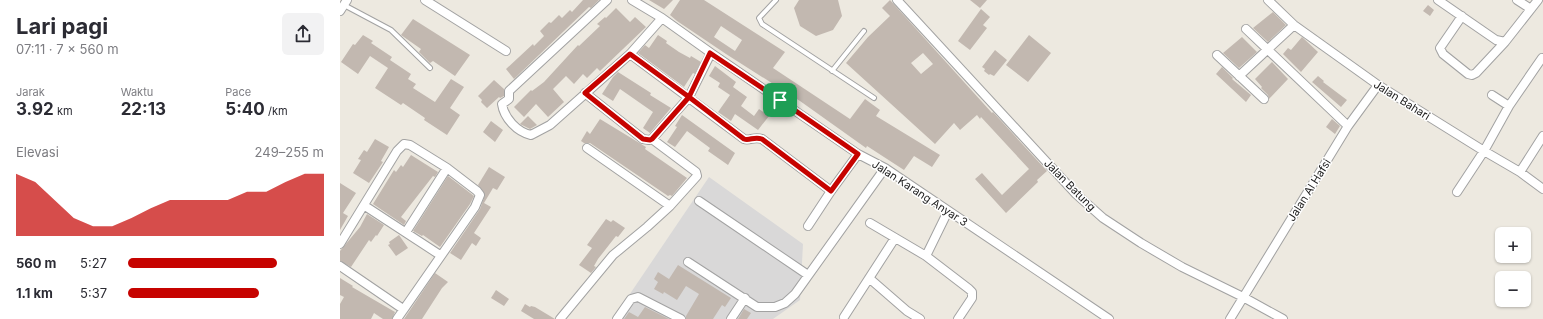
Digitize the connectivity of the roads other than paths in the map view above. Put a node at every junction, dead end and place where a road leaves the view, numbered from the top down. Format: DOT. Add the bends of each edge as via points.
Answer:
graph roads {
  1 [pos="426,0"];
  2 [pos="607,0"];
  3 [pos="632,0"];
  4 [pos="776,0"];
  5 [pos="897,0"];
  6 [pos="1268,0"];
  7 [pos="1438,0"];
  8 [pos="1517,0"];
  9 [pos="1538,0"];
  10 [pos="344,5"];
  11 [pos="1531,9"];
  12 [pos="1462,16"];
  13 [pos="662,18"];
  14 [pos="1294,25"];
  15 [pos="1246,29"];
  16 [pos="864,31"];
  17 [pos="1505,42"];
  18 [pos="1268,49"];
  19 [pos="506,51"];
  20 [pos="710,53"];
  21 [pos="630,54"];
  22 [pos="1217,55"];
  23 [pos="1542,58"];
  24 [pos="430,68"];
  25 [pos="832,70"];
  26 [pos="1239,76"];
  27 [pos="1378,85"];
  28 [pos="585,93"];
  29 [pos="1492,95"];
  30 [pos="689,97"];
  31 [pos="874,98"];
  32 [pos="1264,99"];
  33 [pos="1509,106"];
  34 [pos="1348,126"];
  35 [pos="1543,136"];
  36 [pos="652,139"];
  37 [pos="587,148"];
  38 [pos="1484,151"];
  39 [pos="858,154"];
  40 [pos="447,168"];
  41 [pos="885,168"];
  42 [pos="1520,172"];
  43 [pos="1543,189"];
  44 [pos="831,191"];
  45 [pos="1457,192"];
  46 [pos="699,200"];
  47 [pos="365,206"];
  48 [pos="670,206"];
  49 [pos="948,211"];
  50 [pos="870,223"];
  51 [pos="808,226"];
  52 [pos="406,232"];
  53 [pos="895,238"];
  54 [pos="340,244"];
  55 [pos="440,256"];
  56 [pos="926,256"];
  57 [pos="688,262"];
  58 [pos="340,266"];
  59 [pos="808,275"];
  60 [pos="869,278"];
  61 [pos="1243,297"];
  62 [pos="745,298"];
  63 [pos="403,308"];
  64 [pos="844,317"];
  65 [pos="960,318"];
  66 [pos="397,319"];
  67 [pos="560,319"];
  68 [pos="617,319"];
  69 [pos="681,319"];
  70 [pos="731,319"];
  71 [pos="920,319"];
  72 [pos="1109,319"];
  73 [pos="1230,319"];
  74 [pos="1283,319"];
  1 -- 19 [label="street"];
  2 -- 28 [label="street" via="509,91 509,99 502,104 503,111 523,134 531,136 550,125"];
  3 -- 13 [label="street, Jalan Karang Anyar 3"];
  4 -- 25 [label="lane" via="759,18 762,24"];
  5 -- 61 [label="street, Jalan Batung" via="1076,194 1103,218 1182,267"];
  6 -- 14 [label="street, Jalan Bahari"];
  7 -- 12 [label="street"];
  8 -- 11 [label="street"];
  9 -- 11 [label="street"];
  10 -- 24 [label="lane" via="391,30"];
  11 -- 17 [label="street"];
  12 -- 17 [label="street" via="1496,40"];
  12 -- 17 [label="street" via="1440,48 1443,54 1468,74 1476,73"];
  13 -- 20 [label="street, Jalan Karang Anyar 3"];
  13 -- 21 [label="street"];
  14 -- 18 [label="street"];
  14 -- 27 [label="street, Jalan Bahari"];
  15 -- 18 [label="street"];
  16 -- 25 [label="lane"];
  18 -- 26 [label="street"];
  18 -- 34 [label="street"];
  20 -- 30 [label="street"];
  20 -- 39 [label="street, Jalan Karang Anyar 3"];
  21 -- 28 [label="street"];
  21 -- 30 [label="street"];
  22 -- 26 [label="street"];
  23 -- 33 [label="street"];
  25 -- 31 [label="lane"];
  26 -- 32 [label="street"];
  27 -- 34 [label="street, Jalan Al Hafsi"];
  27 -- 38 [label="street, Jalan Bahari"];
  28 -- 36 [label="street" via="643,139"];
  29 -- 33 [label="street"];
  30 -- 36 [label="street"];
  30 -- 44 [label="street" via="744,139 762,139"];
  33 -- 38 [label="street"];
  34 -- 61 [label="street, Jalan Al Hafsi"];
  35 -- 42 [label="street"];
  36 -- 48 [label="street" via="696,172 697,176"];
  37 -- 48 [label="street"];
  38 -- 42 [label="street, Jalan Bahari"];
  38 -- 45 [label="street"];
  39 -- 41 [label="street, Jalan Karang Anyar 3"];
  39 -- 44 [label="street"];
  40 -- 47 [label="street" via="404,144"];
  40 -- 52 [label="street"];
  40 -- 55 [label="street" via="478,190 480,195 475,207"];
  41 -- 49 [label="street, Jalan Karang Anyar 3"];
  41 -- 59 [label="street"];
  42 -- 43 [label="street, Jalan Bahari"];
  44 -- 51 [label="street"];
  46 -- 59 [label="street"];
  47 -- 52 [label="street"];
  47 -- 54 [label="street"];
  48 -- 67 [label="street" via="614,255"];
  49 -- 56 [label="street"];
  49 -- 72 [label="street, Jalan Karang Anyar 3"];
  50 -- 53 [label="street"];
  52 -- 55 [label="street"];
  53 -- 56 [label="street"];
  53 -- 60 [label="street"];
  55 -- 63 [label="street"];
  56 -- 65 [label="street" via="972,292 972,298"];
  57 -- 62 [label="street"];
  58 -- 63 [label="street"];
  59 -- 62 [label="street" via="795,294 775,307 756,307"];
  60 -- 64 [label="street"];
  60 -- 71 [label="street"];
  61 -- 73 [label="street, Jalan Al Hafsi"];
  61 -- 74 [label="street, Jalan Batung"];
  62 -- 70 [label="street"];
  63 -- 66 [label="street"];
  68 -- 69 [label="street" via="632,299 638,297"];
}
